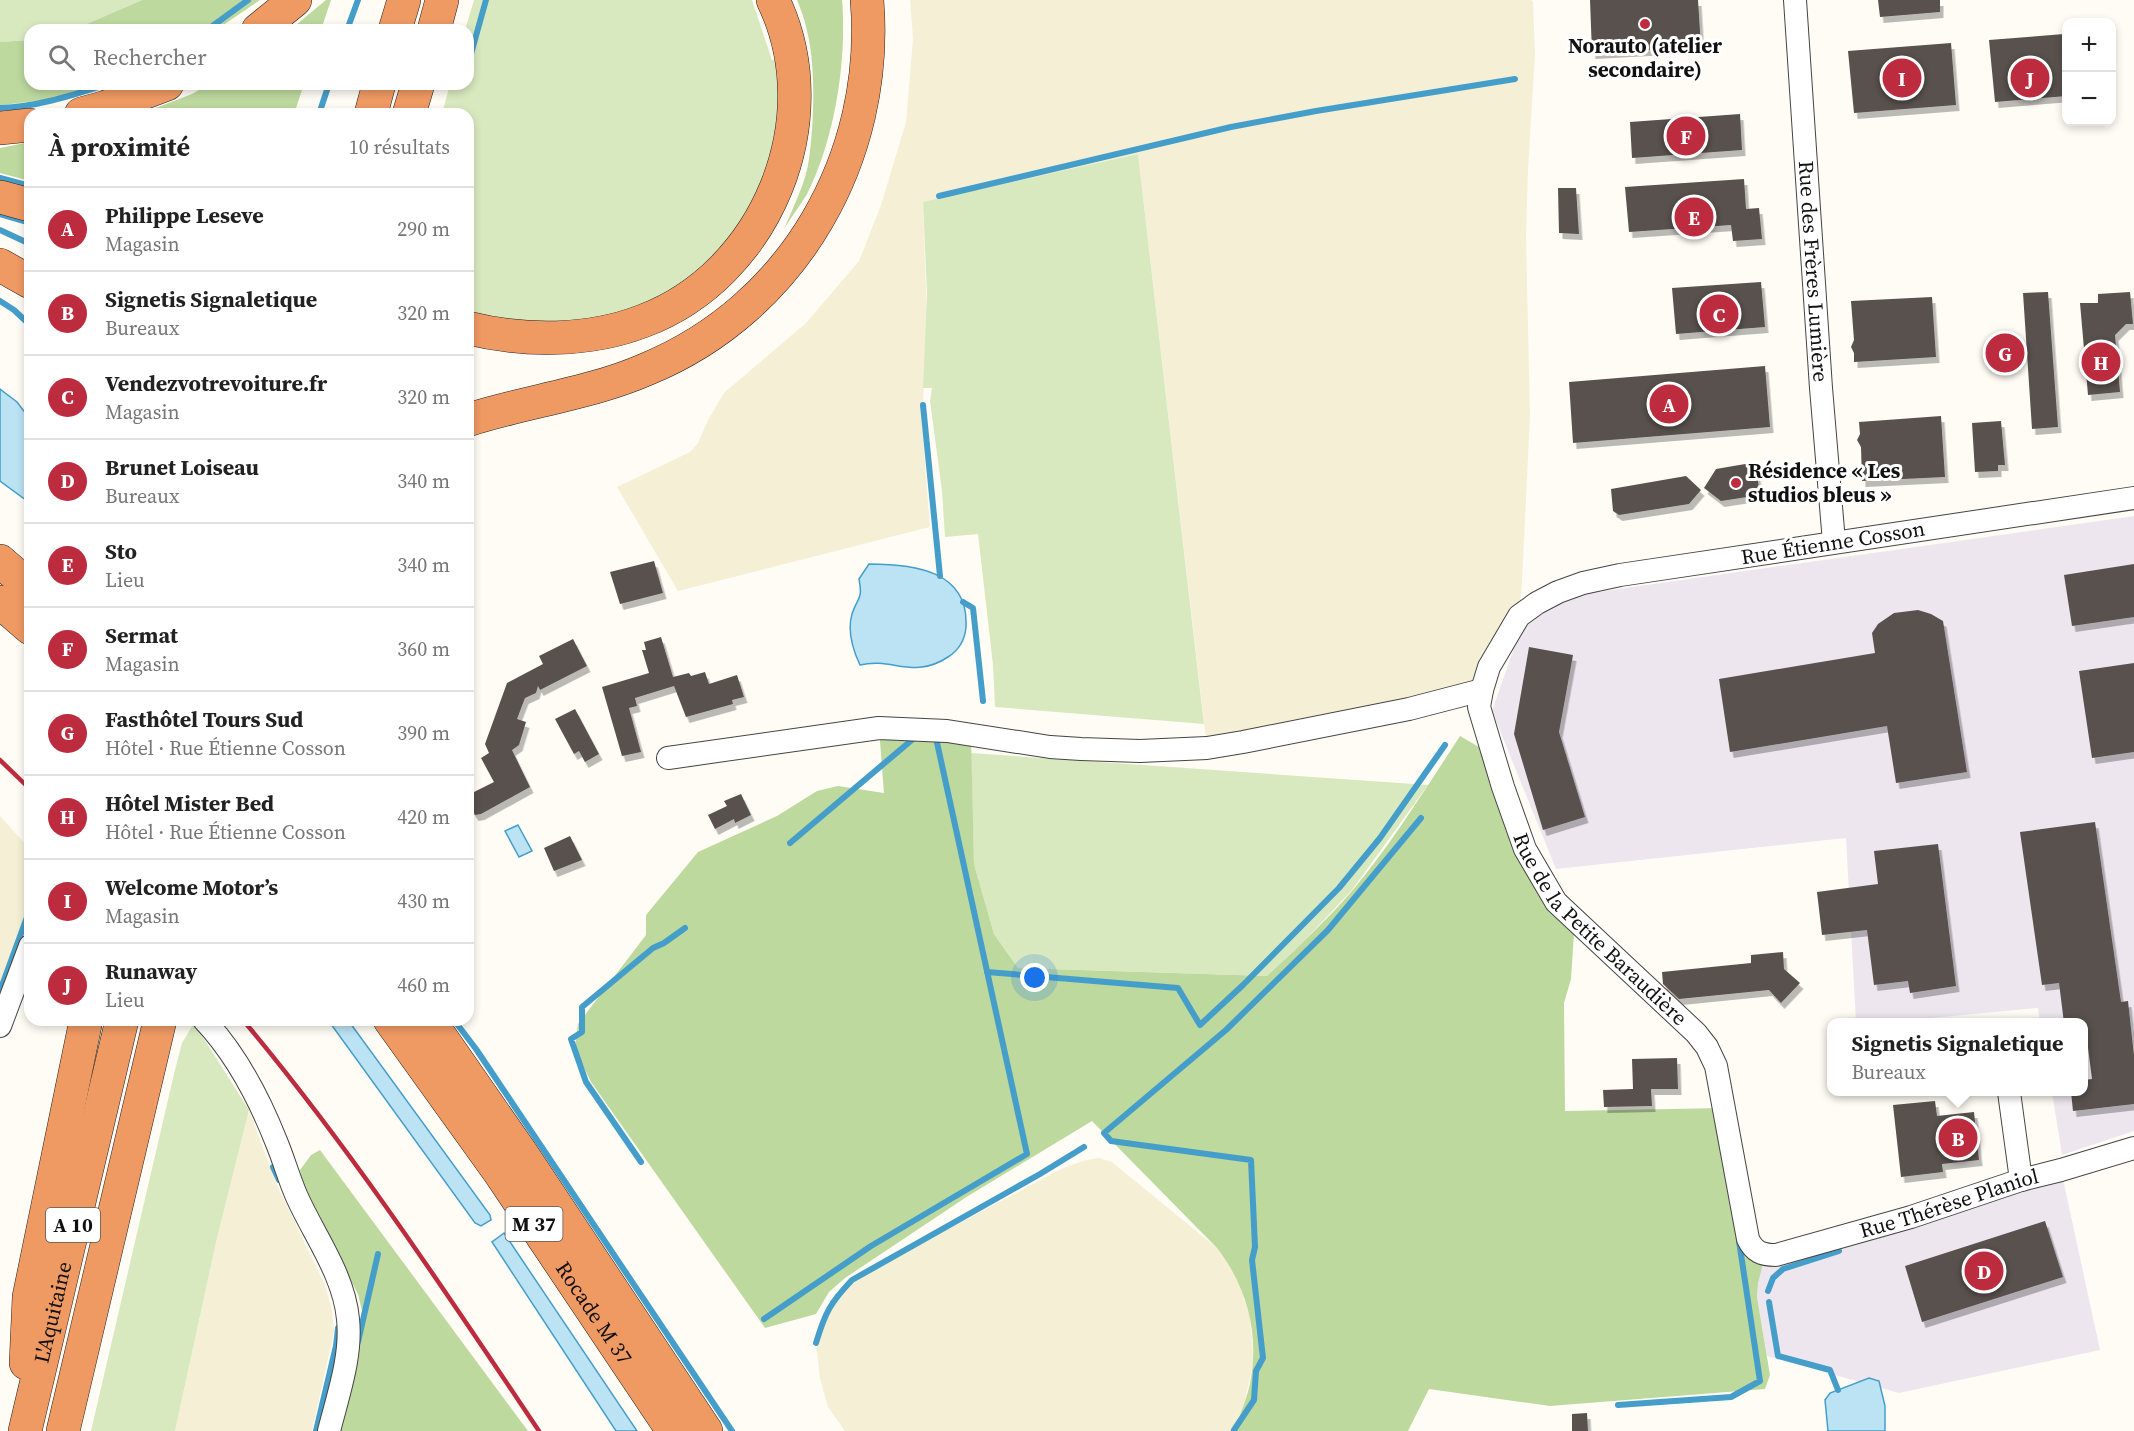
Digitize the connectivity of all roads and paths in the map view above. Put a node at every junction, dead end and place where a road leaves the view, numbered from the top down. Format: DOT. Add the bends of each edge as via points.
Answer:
graph roads {
  1 [pos="295,0"];
  2 [pos="404,0"];
  3 [pos="442,0"];
  4 [pos="772,0"];
  5 [pos="867,0"];
  6 [pos="1795,0"];
  7 [pos="265,24"];
  8 [pos="397,24"];
  9 [pos="436,24"];
  10 [pos="151,90"];
  11 [pos="378,90"];
  12 [pos="416,90"];
  13 [pos="102,108"];
  14 [pos="373,108"];
  15 [pos="412,108"];
  16 [pos="24,126"];
  17 [pos="0,128"];
  18 [pos="0,197"];
  19 [pos="24,203"];
  20 [pos="0,265"];
  21 [pos="24,279"];
  22 [pos="474,329"];
  23 [pos="474,418"];
  24 [pos="2134,498"];
  25 [pos="1834,542"];
  26 [pos="0,561"];
  27 [pos="24,582"];
  28 [pos="0,602"];
  29 [pos="1537,603"];
  30 [pos="24,623"];
  31 [pos="1482,690"];
  32 [pos="668,758"];
  33 [pos="24,962"];
  34 [pos="0,1026"];
  35 [pos="85,1026"];
  36 [pos="121,1026"];
  37 [pos="159,1026"];
  38 [pos="209,1026"];
  39 [pos="394,1026"];
  40 [pos="433,1026"];
  41 [pos="2010,1096"];
  42 [pos="2134,1148"];
  43 [pos="2021,1180"];
  44 [pos="1764,1255"];
  45 [pos="23,1431"];
  46 [pos="63,1431"];
  47 [pos="329,1431"];
  48 [pos="673,1431"];
  49 [pos="706,1431"];
  1 -- 7 [label="highway"];
  2 -- 8 [label="highway"];
  3 -- 9 [label="highway"];
  4 -- 22 [label="highway" via="792,70 789,147 768,208 725,267 696,293 670,309 610,331 528,338"];
  5 -- 23 [label="highway" via="868,63 851,148 810,234 758,297 695,344 649,369 603,386"];
  6 -- 25 [label="street, Rue des Frères Lumière"];
  10 -- 13 [label="highway"];
  11 -- 14 [label="highway"];
  12 -- 15 [label="highway"];
  16 -- 17 [label="highway"];
  18 -- 19 [label="highway"];
  20 -- 21 [label="highway"];
  24 -- 25 [label="street, Rue Étienne Cosson"];
  25 -- 29 [label="street, Rue Étienne Cosson" via="1620,575 1583,583"];
  26 -- 27 [label="highway"];
  28 -- 30 [label="highway"];
  29 -- 31 [label="street, Rue de la Petite Baraudière" via="1520,616 1489,668"];
  31 -- 32 [label="street" via="1409,709 1197,748 1093,750 947,731 879,728"];
  31 -- 44 [label="street, Rue de la Petite Baraudière" via="1479,707 1507,798 1525,849 1556,902 1707,1047 1716,1066 1748,1239"];
  33 -- 34 [label="street"];
  35 -- 45 [label="highway" via="29,1297"];
  36 -- 45 [label="highway, L'Aquitaine / A 10"];
  37 -- 46 [label="highway, L'Aquitaine / A 10"];
  38 -- 47 [label="street" via="257,1098 293,1189 342,1289 349,1322 346,1359"];
  39 -- 48 [label="highway, Rocade M 37 / M 37" via="500,1173"];
  40 -- 49 [label="highway, Rocade M 37 / M 37"];
  41 -- 43 [label="street"];
  42 -- 43 [label="street, Rue Thérèse Planiol"];
  43 -- 44 [label="street, Rue Thérèse Planiol" via="1911,1217 1776,1255"];
}
